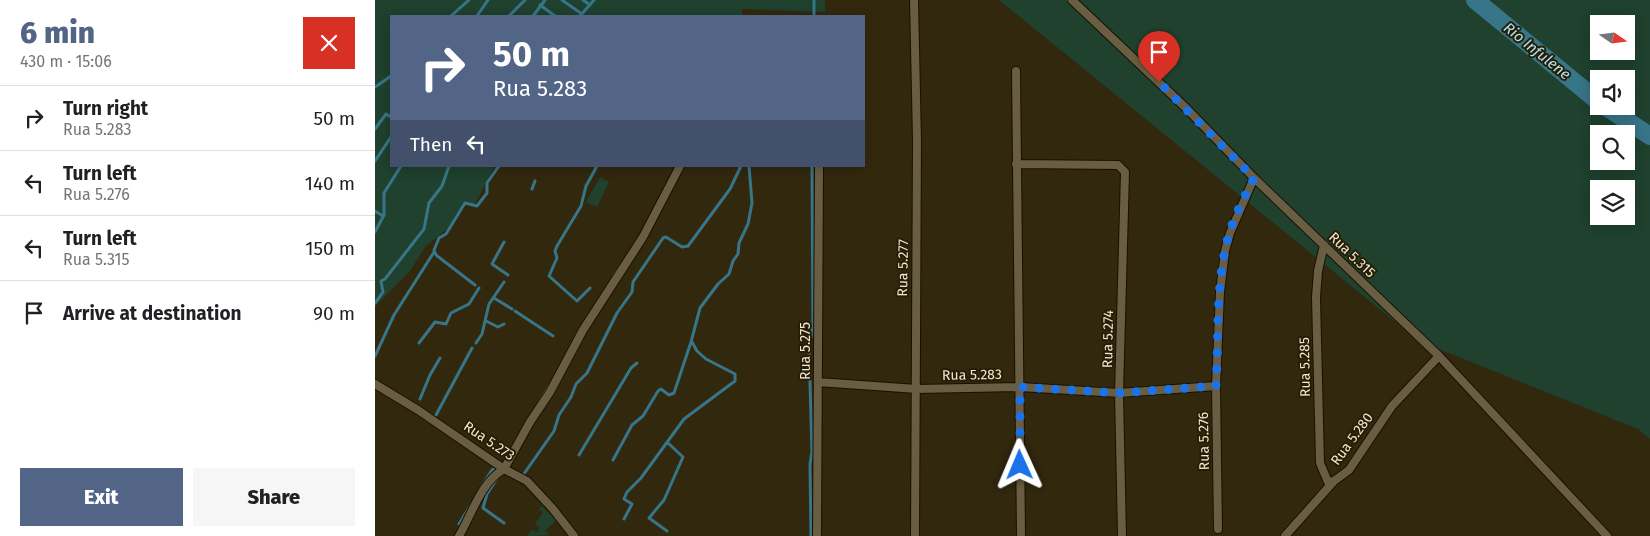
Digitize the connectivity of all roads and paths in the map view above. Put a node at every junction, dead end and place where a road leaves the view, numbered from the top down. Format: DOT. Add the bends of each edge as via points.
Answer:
graph roads {
  1 [pos="913,0"];
  2 [pos="1073,1"];
  3 [pos="1016,71"];
  4 [pos="1015,164"];
  5 [pos="679,167"];
  6 [pos="819,167"];
  7 [pos="1254,178"];
  8 [pos="1323,245"];
  9 [pos="1439,356"];
  10 [pos="818,382"];
  11 [pos="375,384"];
  12 [pos="1216,386"];
  13 [pos="1020,387"];
  14 [pos="917,389"];
  15 [pos="1119,393"];
  16 [pos="504,469"];
  17 [pos="1334,481"];
  18 [pos="1218,529"];
  19 [pos="459,536"];
  20 [pos="574,536"];
  21 [pos="817,536"];
  22 [pos="915,536"];
  23 [pos="1021,536"];
  24 [pos="1122,536"];
  25 [pos="1285,536"];
  26 [pos="1606,536"];
  1 -- 14 [label="street, Rua 5.277" via="917,142"];
  2 -- 7 [label="street, Rua 5.315"];
  3 -- 4 [label="street"];
  4 -- 13 [label="street"];
  4 -- 15 [label="street, Rua 5.274" via="1118,165 1125,172"];
  5 -- 16 [label="street" via="643,237 583,330"];
  6 -- 10 [label="street, Rua 5.275"];
  7 -- 8 [label="street, Rua 5.315"];
  7 -- 12 [label="street, Rua 5.276" via="1235,216 1225,251"];
  8 -- 9 [label="street, Rua 5.315"];
  8 -- 17 [label="street, Rua 5.285" via="1316,297 1320,463 1327,482"];
  9 -- 17 [label="street, Rua 5.280" via="1391,406 1349,470"];
  9 -- 26 [label="street, Rua 5.315"];
  10 -- 14 [label="street, Rua 5.283"];
  10 -- 21 [label="street, Rua 5.275"];
  11 -- 16 [label="street, Rua 5.273" via="448,429"];
  12 -- 15 [label="street, Rua 5.283"];
  12 -- 18 [label="street, Rua 5.276"];
  13 -- 14 [label="street, Rua 5.283"];
  13 -- 15 [label="street, Rua 5.283"];
  13 -- 23 [label="street"];
  14 -- 22 [label="street, Rua 5.277"];
  15 -- 24 [label="street, Rua 5.274"];
  16 -- 19 [label="street" via="483,490"];
  16 -- 20 [label="street, Rua 5.273" via="518,475 533,488"];
  17 -- 25 [label="street, Rua 5.280"];
}
